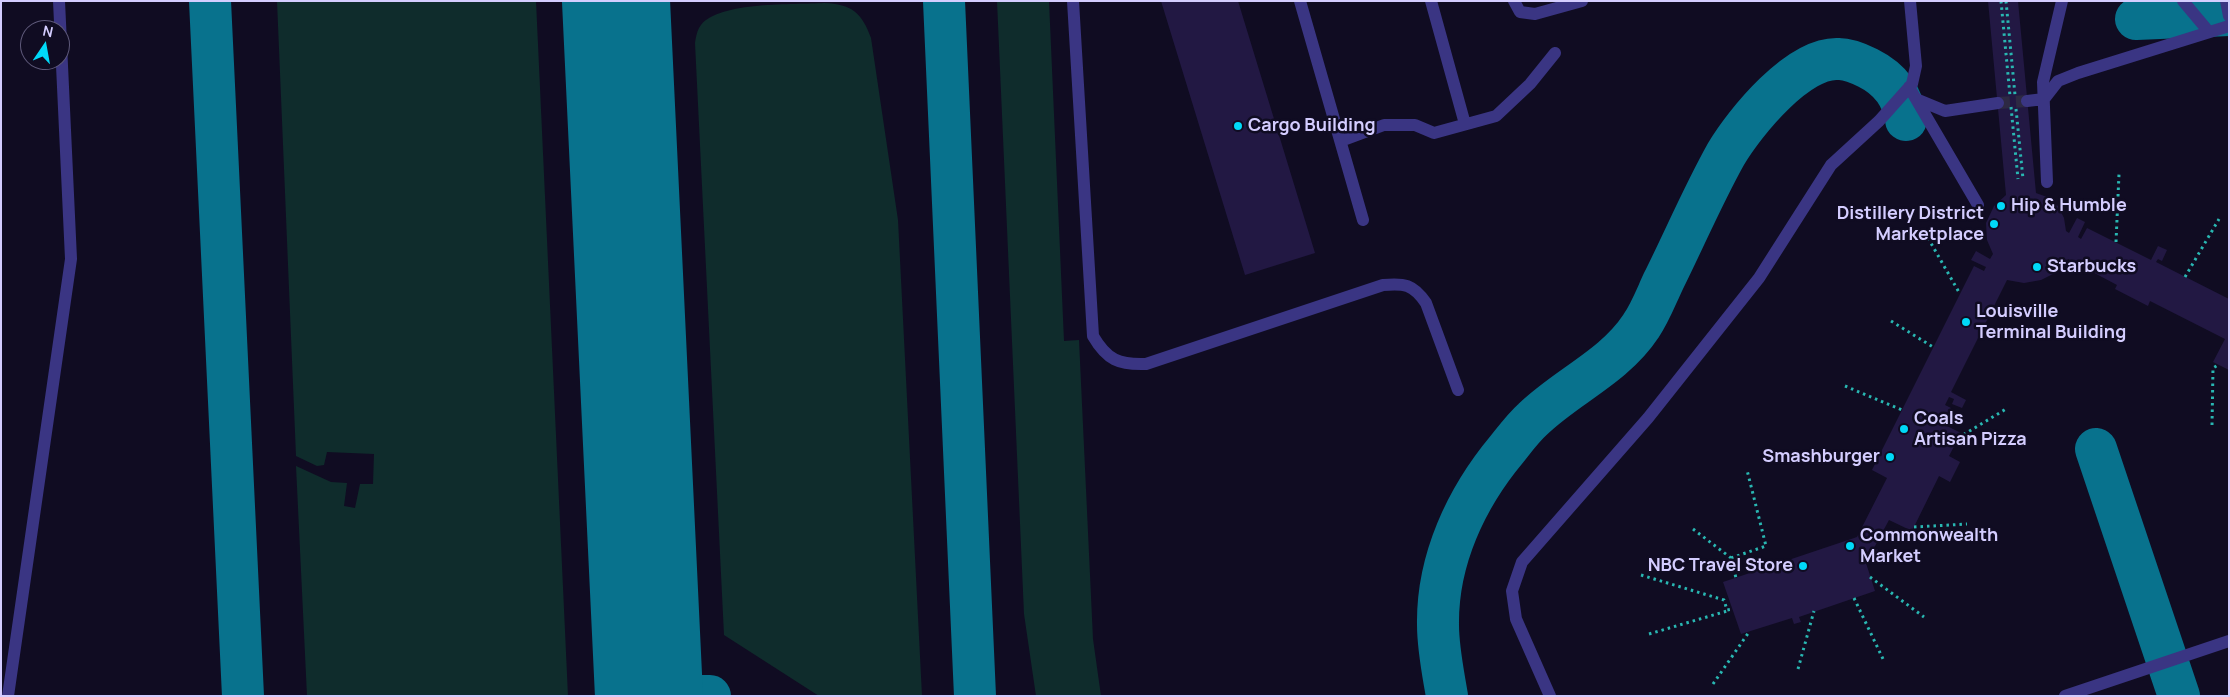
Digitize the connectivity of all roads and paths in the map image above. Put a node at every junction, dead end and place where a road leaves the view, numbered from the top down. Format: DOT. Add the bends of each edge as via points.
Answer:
graph roads {
  1 [pos="59,1"];
  2 [pos="1072,1"];
  3 [pos="1300,1"];
  4 [pos="1431,1"];
  5 [pos="1514,1"];
  6 [pos="1582,1"];
  7 [pos="1910,1"];
  8 [pos="2001,1"];
  9 [pos="2006,1"];
  10 [pos="2062,1"];
  11 [pos="2183,1"];
  12 [pos="2226,1"];
  13 [pos="2229,16"];
  14 [pos="2229,26"];
  15 [pos="2209,32"];
  16 [pos="1555,52"];
  17 [pos="1909,88"];
  18 [pos="1916,99"];
  19 [pos="2044,99"];
  20 [pos="2027,101"];
  21 [pos="1998,103"];
  22 [pos="1465,124"];
  23 [pos="1340,141"];
  24 [pos="2119,174"];
  25 [pos="2018,179"];
  26 [pos="2023,179"];
  27 [pos="2047,182"];
  28 [pos="1978,205"];
  29 [pos="2219,219"];
  30 [pos="1363,220"];
  31 [pos="1928,238"];
  32 [pos="2116,242"];
  33 [pos="2185,277"];
  34 [pos="1960,294"];
  35 [pos="1890,321"];
  36 [pos="1933,348"];
  37 [pos="2218,365"];
  38 [pos="1845,386"];
  39 [pos="1458,390"];
  40 [pos="2006,409"];
  41 [pos="1902,410"];
  42 [pos="2212,425"];
  43 [pos="1958,438"];
  44 [pos="1747,470"];
  45 [pos="1967,524"];
  46 [pos="1914,527"];
  47 [pos="1693,529"];
  48 [pos="1731,558"];
  49 [pos="1641,575"];
  50 [pos="1870,576"];
  51 [pos="1736,578"];
  52 [pos="1854,598"];
  53 [pos="1814,611"];
  54 [pos="1924,617"];
  55 [pos="1749,632"];
  56 [pos="1649,634"];
  57 [pos="2229,641"];
  58 [pos="1883,659"];
  59 [pos="1798,669"];
  60 [pos="1713,684"];
  61 [pos="8,696"];
  62 [pos="1550,696"];
  63 [pos="2065,696"];
  1 -- 61 [label="street" via="71,259"];
  2 -- 39 [label="street" via="1093,336 1101,349 1112,358 1128,364 1146,364 1382,285 1408,285 1426,303"];
  3 -- 23 [label="street"];
  4 -- 22 [label="street"];
  5 -- 6 [label="street" via="1520,12 1535,14"];
  7 -- 17 [label="street" via="1916,66"];
  8 -- 25 [label="path"];
  9 -- 26 [label="path"];
  10 -- 19 [label="street" via="2043,82"];
  11 -- 15 [label="street"];
  12 -- 13 [label="street"];
  14 -- 15 [label="street"];
  15 -- 19 [label="street" via="2058,81"];
  16 -- 22 [label="street" via="1530,84 1496,116"];
  17 -- 18 [label="street"];
  17 -- 62 [label="street" via="1831,165 1758,278 1648,418 1522,562 1512,591 1516,619"];
  18 -- 21 [label="street" via="1945,111"];
  18 -- 28 [label="street"];
  19 -- 20 [label="street"];
  19 -- 27 [label="street"];
  22 -- 23 [label="street" via="1434,133 1415,124 1384,125"];
  23 -- 30 [label="street"];
  24 -- 32 [label="path"];
  29 -- 33 [label="path"];
  31 -- 34 [label="path"];
  35 -- 36 [label="path"];
  37 -- 42 [label="path" via="2213,368"];
  38 -- 41 [label="path"];
  40 -- 43 [label="path"];
  44 -- 48 [label="path" via="1766,546"];
  45 -- 46 [label="path"];
  47 -- 48 [label="path"];
  48 -- 51 [label="path"];
  49 -- 56 [label="path" via="1724,600 1727,610 1733,609"];
  50 -- 54 [label="path"];
  52 -- 58 [label="path"];
  53 -- 59 [label="path"];
  55 -- 60 [label="path"];
  57 -- 63 [label="street"];
}
